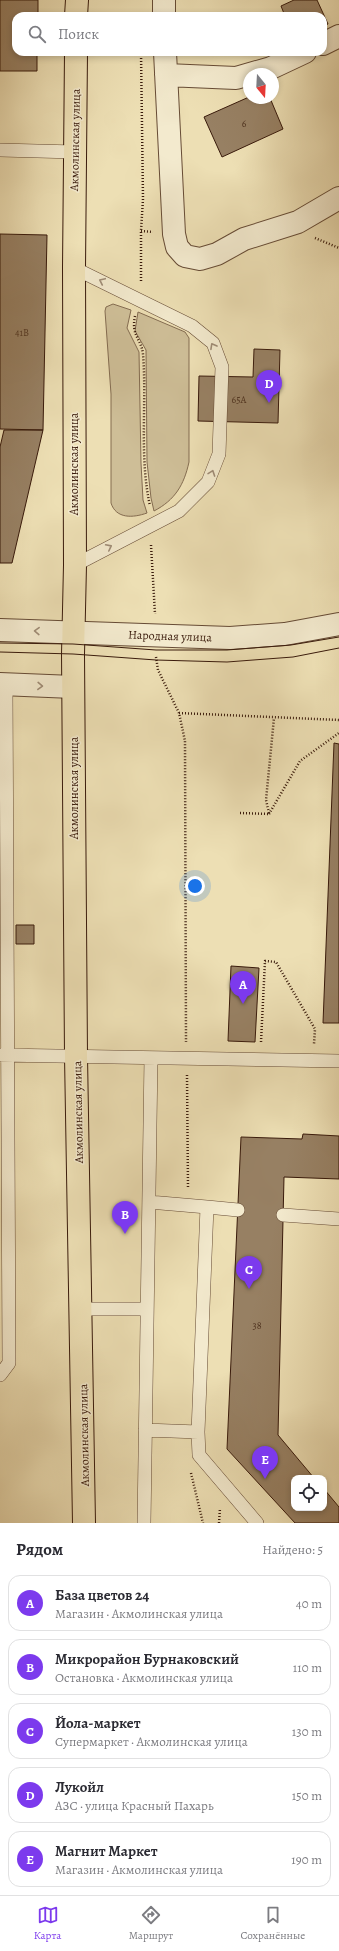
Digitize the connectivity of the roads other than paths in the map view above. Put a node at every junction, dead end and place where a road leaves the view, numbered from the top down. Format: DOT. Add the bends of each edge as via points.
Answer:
graph roads {
  1 [pos="76,0"];
  2 [pos="164,0"];
  3 [pos="76,12"];
  4 [pos="164,12"];
  5 [pos="339,36"];
  6 [pos="327,42"];
  7 [pos="76,56"];
  8 [pos="165,56"];
  9 [pos="297,56"];
  10 [pos="166,75"];
  11 [pos="0,150"];
  12 [pos="75,152"];
  13 [pos="339,198"];
  14 [pos="74,268"];
  15 [pos="75,565"];
  16 [pos="339,624"];
  17 [pos="0,630"];
  18 [pos="74,633"];
  19 [pos="3,684"];
  20 [pos="73,687"];
  21 [pos="3,827"];
  22 [pos="4,1055"];
  23 [pos="76,1056"];
  24 [pos="151,1058"];
  25 [pos="339,1061"];
  26 [pos="149,1202"];
  27 [pos="206,1207"];
  28 [pos="238,1210"];
  29 [pos="283,1215"];
  30 [pos="339,1219"];
  31 [pos="81,1309"];
  32 [pos="147,1309"];
  33 [pos="0,1374"];
  34 [pos="145,1430"];
  35 [pos="198,1432"];
  36 [pos="84,1523"];
  37 [pos="144,1523"];
  38 [pos="257,1523"];
  1 -- 3 [label="main road"];
  2 -- 4 [label="street"];
  5 -- 6 [label="street"];
  7 -- 12 [label="main road, Акмолинская улица"];
  8 -- 10 [label="street"];
  9 -- 10 [label="street" via="272,68 236,78"];
  10 -- 13 [label="street" via="174,234 177,247 185,256 200,259 217,254 244,239 298,222"];
  11 -- 12 [label="lane"];
  12 -- 14 [label="main road, Акмолинская улица"];
  14 -- 15 [label="main road, Акмолинская улица"];
  15 -- 14 [label="lane, one-way" via="179,511 208,482 219,454 222,367 213,343 192,326"];
  15 -- 18 [label="main road, Акмолинская улица"];
  16 -- 18 [label="street, Народная улица" via="285,634 230,638"];
  18 -- 17 [label="street, Народная улица, one-way"];
  18 -- 20 [label="main road, Акмолинская улица"];
  19 -- 20 [label="street, one-way"];
  19 -- 21 [label="lane"];
  20 -- 23 [label="main road, Акмолинская улица"];
  21 -- 22 [label="lane"];
  22 -- 23 [label="lane"];
  22 -- 33 [label="lane" via="9,1363"];
  23 -- 24 [label="lane"];
  23 -- 31 [label="main road, Акмолинская улица"];
  24 -- 25 [label="lane"];
  24 -- 26 [label="lane"];
  26 -- 27 [label="lane"];
  26 -- 32 [label="lane"];
  27 -- 28 [label="lane"];
  27 -- 35 [label="lane"];
  29 -- 30 [label="lane"];
  31 -- 32 [label="lane"];
  31 -- 36 [label="main road, Акмолинская улица"];
  32 -- 34 [label="lane"];
  34 -- 35 [label="lane"];
  34 -- 37 [label="lane"];
  35 -- 38 [label="lane" via="199,1456"];
}
